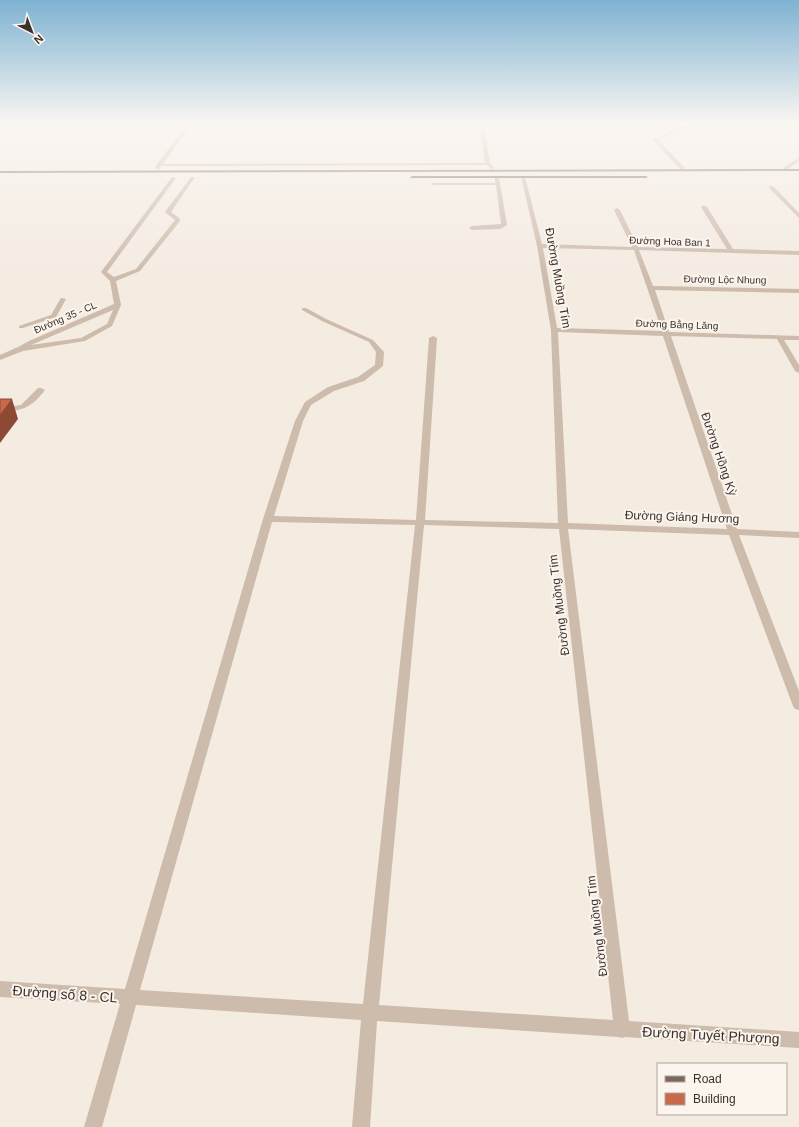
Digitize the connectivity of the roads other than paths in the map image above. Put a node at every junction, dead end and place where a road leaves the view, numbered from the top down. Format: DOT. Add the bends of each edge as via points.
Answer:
graph roads {
  1 [pos="177,174"];
  2 [pos="0,175"];
  3 [pos="72,175"];
  4 [pos="176,175"];
  5 [pos="192,175"];
  6 [pos="194,175"];
  7 [pos="197,175"];
  8 [pos="455,175"];
  9 [pos="496,175"];
  10 [pos="523,175"];
  11 [pos="588,175"];
  12 [pos="649,177"];
  13 [pos="167,178"];
  14 [pos="185,178"];
  15 [pos="200,178"];
  16 [pos="403,178"];
  17 [pos="433,184"];
  18 [pos="498,184"];
  19 [pos="771,187"];
  20 [pos="704,207"];
  21 [pos="616,210"];
  22 [pos="799,216"];
  23 [pos="472,228"];
  24 [pos="540,246"];
  25 [pos="636,249"];
  26 [pos="732,252"];
  27 [pos="799,253"];
  28 [pos="113,280"];
  29 [pos="651,288"];
  30 [pos="799,291"];
  31 [pos="63,299"];
  32 [pos="118,305"];
  33 [pos="304,309"];
  34 [pos="21,328"];
  35 [pos="554,330"];
  36 [pos="666,333"];
  37 [pos="433,338"];
  38 [pos="780,338"];
  39 [pos="799,338"];
  40 [pos="21,349"];
  41 [pos="0,358"];
  42 [pos="799,371"];
  43 [pos="41,390"];
  44 [pos="0,410"];
  45 [pos="268,519"];
  46 [pos="420,523"];
  47 [pos="563,526"];
  48 [pos="733,533"];
  49 [pos="799,535"];
  50 [pos="799,706"];
  51 [pos="0,989"];
  52 [pos="130,998"];
  53 [pos="370,1014"];
  54 [pos="622,1030"];
  55 [pos="799,1040"];
  56 [pos="93,1127"];
  57 [pos="361,1127"];
  1 -- 28 [label="street" via="104,272"];
  2 -- 3 [label="main road"];
  4 -- 13 [label="main road"];
  5 -- 14 [label="main road"];
  6 -- 28 [label="street" via="168,212 178,220 138,270"];
  7 -- 15 [label="main road"];
  8 -- 16 [label="main road"];
  9 -- 18 [label="street"];
  10 -- 24 [label="street, Đường Muồng Tím"];
  11 -- 12 [label="main road"];
  17 -- 18 [label="street"];
  18 -- 23 [label="street" via="504,226"];
  19 -- 22 [label="street"];
  20 -- 26 [label="street"];
  21 -- 25 [label="street, Đường Hồng Kỳ"];
  24 -- 25 [label="street, Đường Hoa Ban 1"];
  24 -- 35 [label="street, Đường Muồng Tím"];
  25 -- 26 [label="street, Đường Hoa Ban 1"];
  25 -- 29 [label="street, Đường Hồng Kỳ"];
  26 -- 27 [label="street, Đường Hoa Ban 1"];
  28 -- 32 [label="street"];
  29 -- 30 [label="street, Đường Lộc Nhung"];
  29 -- 36 [label="street, Đường Hồng Kỳ"];
  31 -- 34 [label="street" via="54,316"];
  32 -- 40 [label="street, Đường 35 - CL" via="31,342"];
  32 -- 40 [label="street, Đường 35 - CL" via="110,325 83,340"];
  33 -- 45 [label="street" via="371,341 380,352 379,366 361,379 331,389 308,404 299,421"];
  35 -- 36 [label="street, Đường Bằng Lăng"];
  35 -- 47 [label="street, Đường Muồng Tím"];
  36 -- 38 [label="street, Đường Bằng Lăng"];
  36 -- 48 [label="street, Đường Hồng Kỳ"];
  37 -- 46 [label="street"];
  38 -- 39 [label="street, Đường Bằng Lăng"];
  38 -- 42 [label="street"];
  40 -- 41 [label="street, Đường 35 - CL"];
  43 -- 44 [label="street" via="20,409"];
  45 -- 46 [label="street, Đường Giáng Hương"];
  45 -- 52 [label="street"];
  46 -- 47 [label="street, Đường Giáng Hương"];
  46 -- 53 [label="street"];
  47 -- 48 [label="street, Đường Giáng Hương"];
  47 -- 54 [label="street, Đường Muồng Tím"];
  48 -- 49 [label="street, Đường Giáng Hương"];
  48 -- 50 [label="street, Đường Hồng Kỳ"];
  51 -- 52 [label="street, Đường số 8 - CL"];
  52 -- 53 [label="street, Đường số 8 - CL"];
  52 -- 56 [label="street"];
  53 -- 54 [label="street, Đường Tuyết Phượng"];
  53 -- 57 [label="street"];
  54 -- 55 [label="street, Đường Tuyết Phượng"];
}
